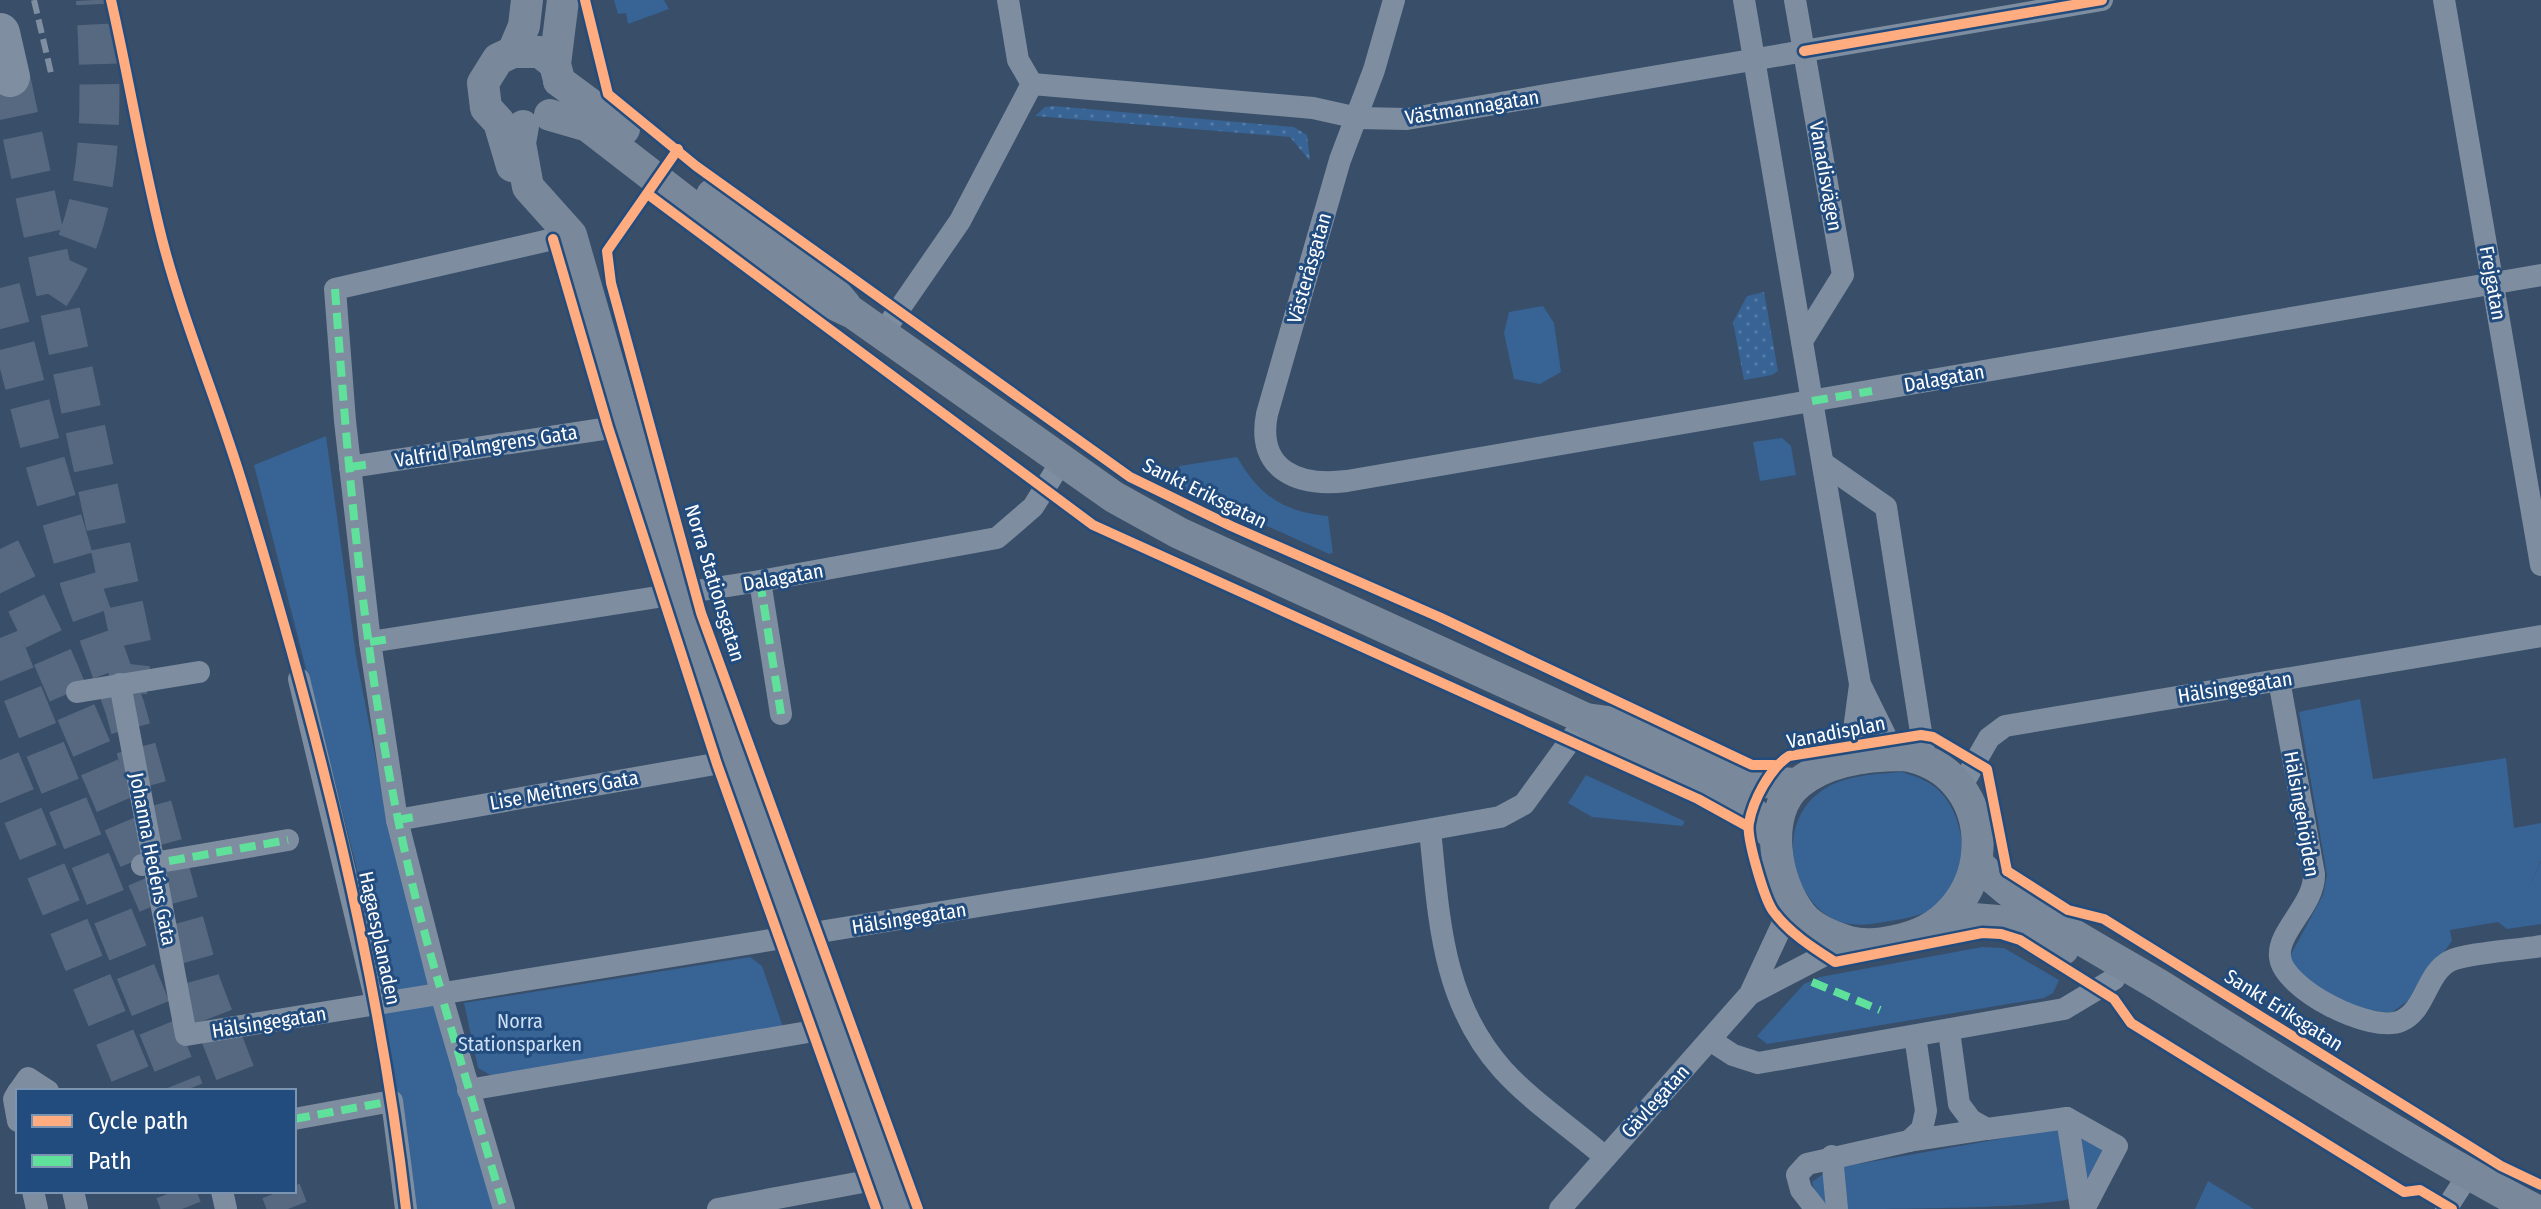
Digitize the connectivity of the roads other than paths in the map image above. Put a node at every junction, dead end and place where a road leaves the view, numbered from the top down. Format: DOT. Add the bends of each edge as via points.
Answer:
graph roads {
  1 [pos="527,0"];
  2 [pos="563,0"];
  3 [pos="1008,0"];
  4 [pos="1394,0"];
  5 [pos="1744,0"];
  6 [pos="1795,0"];
  7 [pos="2102,0"];
  8 [pos="2444,0"];
  9 [pos="0,33"];
  10 [pos="1804,51"];
  11 [pos="513,52"];
  12 [pos="1754,60"];
  13 [pos="557,72"];
  14 [pos="10,77"];
  15 [pos="1032,84"];
  16 [pos="1358,118"];
  17 [pos="524,121"];
  18 [pos="571,235"];
  19 [pos="2541,275"];
  20 [pos="2493,283"];
  21 [pos="853,313"];
  22 [pos="882,334"];
  23 [pos="1802,341"];
  24 [pos="1812,401"];
  25 [pos="623,426"];
  26 [pos="1063,459"];
  27 [pos="1823,463"];
  28 [pos="350,467"];
  29 [pos="1347,481"];
  30 [pos="2541,565"];
  31 [pos="760,581"];
  32 [pos="675,595"];
  33 [pos="2541,636"];
  34 [pos="370,642"];
  35 [pos="199,672"];
  36 [pos="299,679"];
  37 [pos="2279,680"];
  38 [pos="120,684"];
  39 [pos="1860,684"];
  40 [pos="77,692"];
  41 [pos="781,714"];
  42 [pos="1586,719"];
  43 [pos="1910,757"];
  44 [pos="1850,760"];
  45 [pos="732,761"];
  46 [pos="1797,784"];
  47 [pos="1961,787"];
  48 [pos="397,820"];
  49 [pos="1430,830"];
  50 [pos="1775,837"];
  51 [pos="288,840"];
  52 [pos="148,864"];
  53 [pos="1978,864"];
  54 [pos="1784,884"];
  55 [pos="1949,917"];
  56 [pos="798,935"];
  57 [pos="1850,942"];
  58 [pos="2541,946"];
  59 [pos="2114,979"];
  60 [pos="1750,994"];
  61 [pos="442,996"];
  62 [pos="377,1006"];
  63 [pos="831,1028"];
  64 [pos="1949,1031"];
  65 [pos="186,1035"];
  66 [pos="1915,1036"];
  67 [pos="1710,1040"];
  68 [pos="20,1089"];
  69 [pos="45,1089"];
  70 [pos="468,1090"];
  71 [pos="2067,1118"];
  72 [pos="296,1119"];
  73 [pos="1987,1129"];
  74 [pos="1909,1141"];
  75 [pos="1832,1156"];
  76 [pos="1605,1157"];
  77 [pos="884,1178"];
  78 [pos="2457,1192"];
  79 [pos="406,1209"];
  80 [pos="504,1209"];
  81 [pos="718,1209"];
  82 [pos="896,1209"];
  83 [pos="1560,1209"];
  84 [pos="1816,1209"];
  85 [pos="1837,1209"];
  86 [pos="2082,1209"];
  87 [pos="2488,1209"];
  88 [pos="2533,1209"];
  1 -- 11 [label="main road, Norra Stationsgatan"];
  2 -- 13 [label="main road, Norra Stationsgatan"];
  3 -- 15 [label="street" via="1018,60"];
  4 -- 16 [label="street, Västeråsgatan"];
  5 -- 12 [label="street"];
  6 -- 10 [label="street, Vanadisvägen"];
  7 -- 10 [label="street, Västmannagatan"];
  8 -- 20 [label="street, Frejgatan"];
  9 -- 14 [label="highway"];
  10 -- 12 [label="street, Västmannagatan"];
  10 -- 23 [label="street, Vanadisvägen" via="1843,275"];
  11 -- 13 [label="main road" via="540,52"];
  11 -- 17 [label="main road, Norra Stationsgatan" via="498,59 483,83 486,108"];
  12 -- 16 [label="street, Västmannagatan" via="1407,119"];
  12 -- 23 [label="street"];
  13 -- 17 [label="main road, Norra Stationsgatan" via="557,100"];
  13 -- 21 [label="main road" via="669,165 809,262"];
  15 -- 16 [label="street, Västmannagatan" via="1313,108"];
  15 -- 22 [label="street" via="960,221"];
  16 -- 29 [label="street, Västeråsgatan" via="1340,160 1263,433 1276,464 1293,478"];
  17 -- 18 [label="main road, Norra Stationsgatan" via="520,143 528,187"];
  17 -- 21 [label="main road" via="588,126 792,284"];
  18 -- 25 [label="main road, Norra Stationsgatan"];
  18 -- 28 [label="street" via="335,289"];
  19 -- 20 [label="street, Dalagatan"];
  20 -- 24 [label="street, Dalagatan"];
  20 -- 30 [label="street, Frejgatan"];
  21 -- 22 [label="main road"];
  22 -- 26 [label="main road"];
  23 -- 24 [label="street"];
  24 -- 27 [label="street"];
  24 -- 29 [label="street, Dalagatan"];
  25 -- 28 [label="street, Valfrid Palmgrens Gata"];
  25 -- 32 [label="main road, Norra Stationsgatan"];
  26 -- 31 [label="street, Dalagatan" via="1033,507 997,538"];
  26 -- 42 [label="main road" via="1114,497 1179,533"];
  27 -- 39 [label="street"];
  27 -- 43 [label="street" via="1886,507"];
  28 -- 34 [label="street"];
  31 -- 32 [label="street, Dalagatan"];
  31 -- 41 [label="street, Norra Stationsgatan"];
  32 -- 34 [label="street, Dalagatan"];
  32 -- 45 [label="main road, Norra Stationsgatan"];
  33 -- 37 [label="street, Hälsingegatan"];
  34 -- 48 [label="street"];
  35 -- 38 [label="street"];
  36 -- 62 [label="street, Hagaesplanaden"];
  37 -- 47 [label="street, Hälsingegatan" via="2005,726 1989,738"];
  37 -- 58 [label="street, Hälsingehöjden" via="2314,874 2314,887 2280,948 2286,974 2327,1005 2383,1024 2398,1023 2413,1015 2450,961"];
  38 -- 40 [label="street"];
  38 -- 52 [label="street, Johanna Hedéns Gata"];
  39 -- 43 [label="street"];
  39 -- 44 [label="street"];
  42 -- 46 [label="main road" via="1623,724 1735,776"];
  42 -- 49 [label="street, Hälsingegatan" via="1524,804 1500,817"];
  42 -- 50 [label="main road" via="1615,746 1753,813"];
  43 -- 44 [label="main road, Vanadisplan"];
  43 -- 47 [label="main road" via="1938,765"];
  44 -- 46 [label="main road, Vanadisplan"];
  45 -- 48 [label="street, Lise Meitners Gata"];
  45 -- 56 [label="main road, Norra Stationsgatan"];
  46 -- 50 [label="main road"];
  47 -- 53 [label="main road" via="1976,835"];
  48 -- 61 [label="street"];
  49 -- 56 [label="street, Hälsingegatan"];
  49 -- 76 [label="street" via="1443,955 1486,1049 1504,1072"];
  50 -- 54 [label="main road"];
  51 -- 52 [label="street"];
  52 -- 65 [label="street, Johanna Hedéns Gata"];
  53 -- 55 [label="main road"];
  53 -- 78 [label="main road" via="2016,896"];
  54 -- 57 [label="main road" via="1814,928"];
  54 -- 60 [label="street, Gävlegatan" via="1783,923"];
  55 -- 57 [label="main road" via="1888,943"];
  55 -- 59 [label="main road" via="2010,922"];
  56 -- 61 [label="street, Hälsingegatan"];
  56 -- 63 [label="main road, Norra Stationsgatan"];
  57 -- 60 [label="street, Gävlegatan"];
  59 -- 64 [label="street" via="2064,1009"];
  59 -- 78 [label="main road"];
  60 -- 67 [label="street, Gävlegatan"];
  61 -- 62 [label="street, Hälsingegatan"];
  61 -- 70 [label="street"];
  62 -- 65 [label="street, Hälsingegatan"];
  63 -- 70 [label="street"];
  63 -- 77 [label="main road, Norra Stationsgatan"];
  64 -- 66 [label="street"];
  64 -- 73 [label="street" via="1959,1104"];
  66 -- 67 [label="street" via="1758,1063"];
  66 -- 74 [label="street" via="1926,1111 1922,1129"];
  67 -- 76 [label="street, Gävlegatan"];
  68 -- 69 [label="street" via="28,1078"];
  70 -- 80 [label="street"];
  71 -- 73 [label="street"];
  71 -- 86 [label="street"];
  71 -- 86 [label="street" via="2117,1146"];
  72 -- 79 [label="street" via="392,1101"];
  73 -- 74 [label="street"];
  74 -- 75 [label="street"];
  75 -- 84 [label="street" via="1807,1164 1797,1175"];
  75 -- 85 [label="street"];
  76 -- 83 [label="street, Gävlegatan"];
  77 -- 81 [label="street"];
  77 -- 82 [label="main road, Norra Stationsgatan"];
  78 -- 87 [label="main road"];
  78 -- 88 [label="main road"];
}
